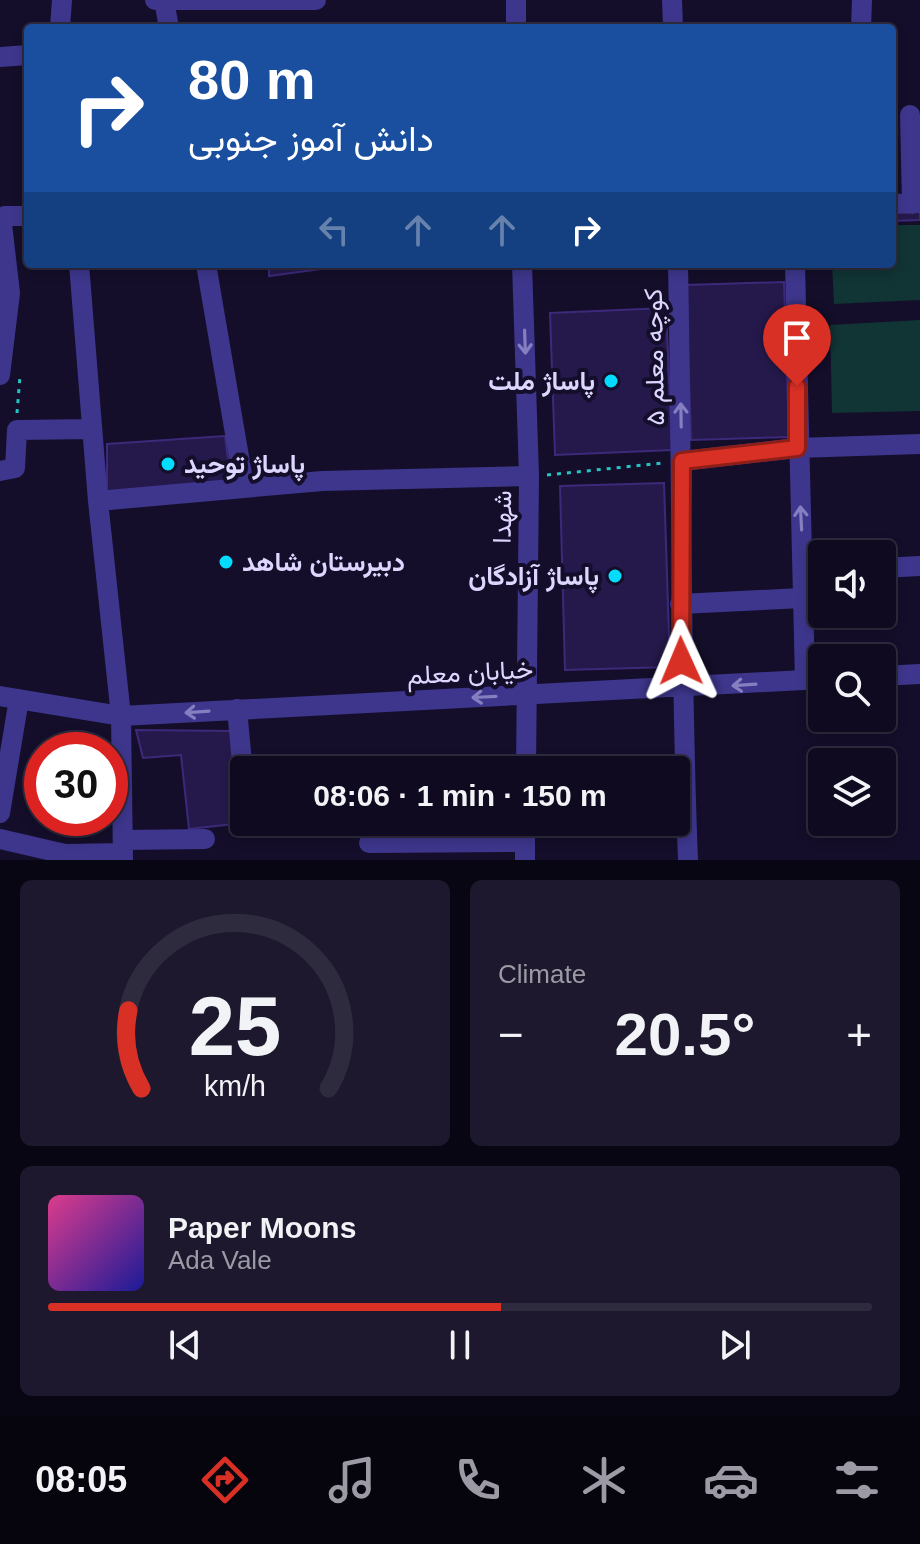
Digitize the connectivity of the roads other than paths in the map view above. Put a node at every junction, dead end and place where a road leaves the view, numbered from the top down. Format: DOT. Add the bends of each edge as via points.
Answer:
graph roads {
  1 [pos="62,0"];
  2 [pos="155,0"];
  3 [pos="164,0"];
  4 [pos="316,0"];
  5 [pos="516,0"];
  6 [pos="672,0"];
  7 [pos="862,0"];
  8 [pos="211,1"];
  9 [pos="249,1"];
  10 [pos="60,24"];
  11 [pos="168,24"];
  12 [pos="516,24"];
  13 [pos="673,24"];
  14 [pos="861,24"];
  15 [pos="24,55"];
  16 [pos="0,57"];
  17 [pos="907,115"];
  18 [pos="908,204"];
  19 [pos="24,216"];
  20 [pos="2,247"];
  21 [pos="79,268"];
  22 [pos="207,268"];
  23 [pos="522,268"];
  24 [pos="678,268"];
  25 [pos="795,268"];
  26 [pos="10,375"];
  27 [pos="92,429"];
  28 [pos="920,444"];
  29 [pos="797,448"];
  30 [pos="682,461"];
  31 [pos="0,471"];
  32 [pos="529,476"];
  33 [pos="244,486"];
  34 [pos="98,501"];
  35 [pos="809,540"];
  36 [pos="920,566"];
  37 [pos="896,567"];
  38 [pos="808,584"];
  39 [pos="802,598"];
  40 [pos="680,604"];
  41 [pos="808,644"];
  42 [pos="920,674"];
  43 [pos="896,675"];
  44 [pos="808,680"];
  45 [pos="0,685"];
  46 [pos="681,689"];
  47 [pos="526,695"];
  48 [pos="7,697"];
  49 [pos="237,709"];
  50 [pos="121,716"];
  51 [pos="241,756"];
  52 [pos="526,756"];
  53 [pos="0,813"];
  54 [pos="0,839"];
  55 [pos="205,839"];
  56 [pos="525,841"];
  57 [pos="369,843"];
  58 [pos="123,851"];
  59 [pos="688,860"];
  1 -- 10 [label="street"];
  2 -- 3 [label="street"];
  3 -- 8 [label="street"];
  3 -- 11 [label="street"];
  4 -- 9 [label="street"];
  5 -- 12 [label="street"];
  6 -- 13 [label="street"];
  7 -- 14 [label="street"];
  8 -- 9 [label="street"];
  15 -- 16 [label="street"];
  17 -- 18 [label="street"];
  19 -- 20 [label="street" via="5,216"];
  20 -- 26 [label="street" via="10,293"];
  21 -- 27 [label="street"];
  22 -- 33 [label="street"];
  23 -- 32 [label="street, شهدا, one-way"];
  30 -- 24 [label="street, کوچه معلم ۵, one-way"];
  25 -- 29 [label="street"];
  27 -- 31 [label="street" via="15,432 15,468"];
  27 -- 34 [label="street"];
  28 -- 29 [label="street"];
  29 -- 30 [label="street"];
  35 -- 29 [label="street, one-way"];
  30 -- 40 [label="street, کوچه معلم ۵"];
  32 -- 33 [label="street"];
  32 -- 47 [label="street, شهدا"];
  33 -- 34 [label="street"];
  34 -- 50 [label="street"];
  36 -- 37 [label="street"];
  38 -- 39 [label="street"];
  39 -- 40 [label="street"];
  39 -- 41 [label="street"];
  40 -- 46 [label="street, کوچه معلم ۵"];
  42 -- 43 [label="street"];
  44 -- 46 [label="street, خیابان معلم, one-way"];
  45 -- 48 [label="street"];
  46 -- 47 [label="street, خیابان معلم"];
  46 -- 59 [label="street, کوچه معلم ۵"];
  47 -- 49 [label="street, خیابان معلم, one-way"];
  47 -- 52 [label="street, شهدا"];
  48 -- 50 [label="street, خیابان معلم"];
  48 -- 53 [label="street"];
  49 -- 50 [label="street, خیابان معلم, one-way"];
  49 -- 51 [label="street"];
  50 -- 58 [label="street"];
  54 -- 58 [label="street" via="65,854"];
  55 -- 58 [label="street"];
  56 -- 57 [label="street"];
}
